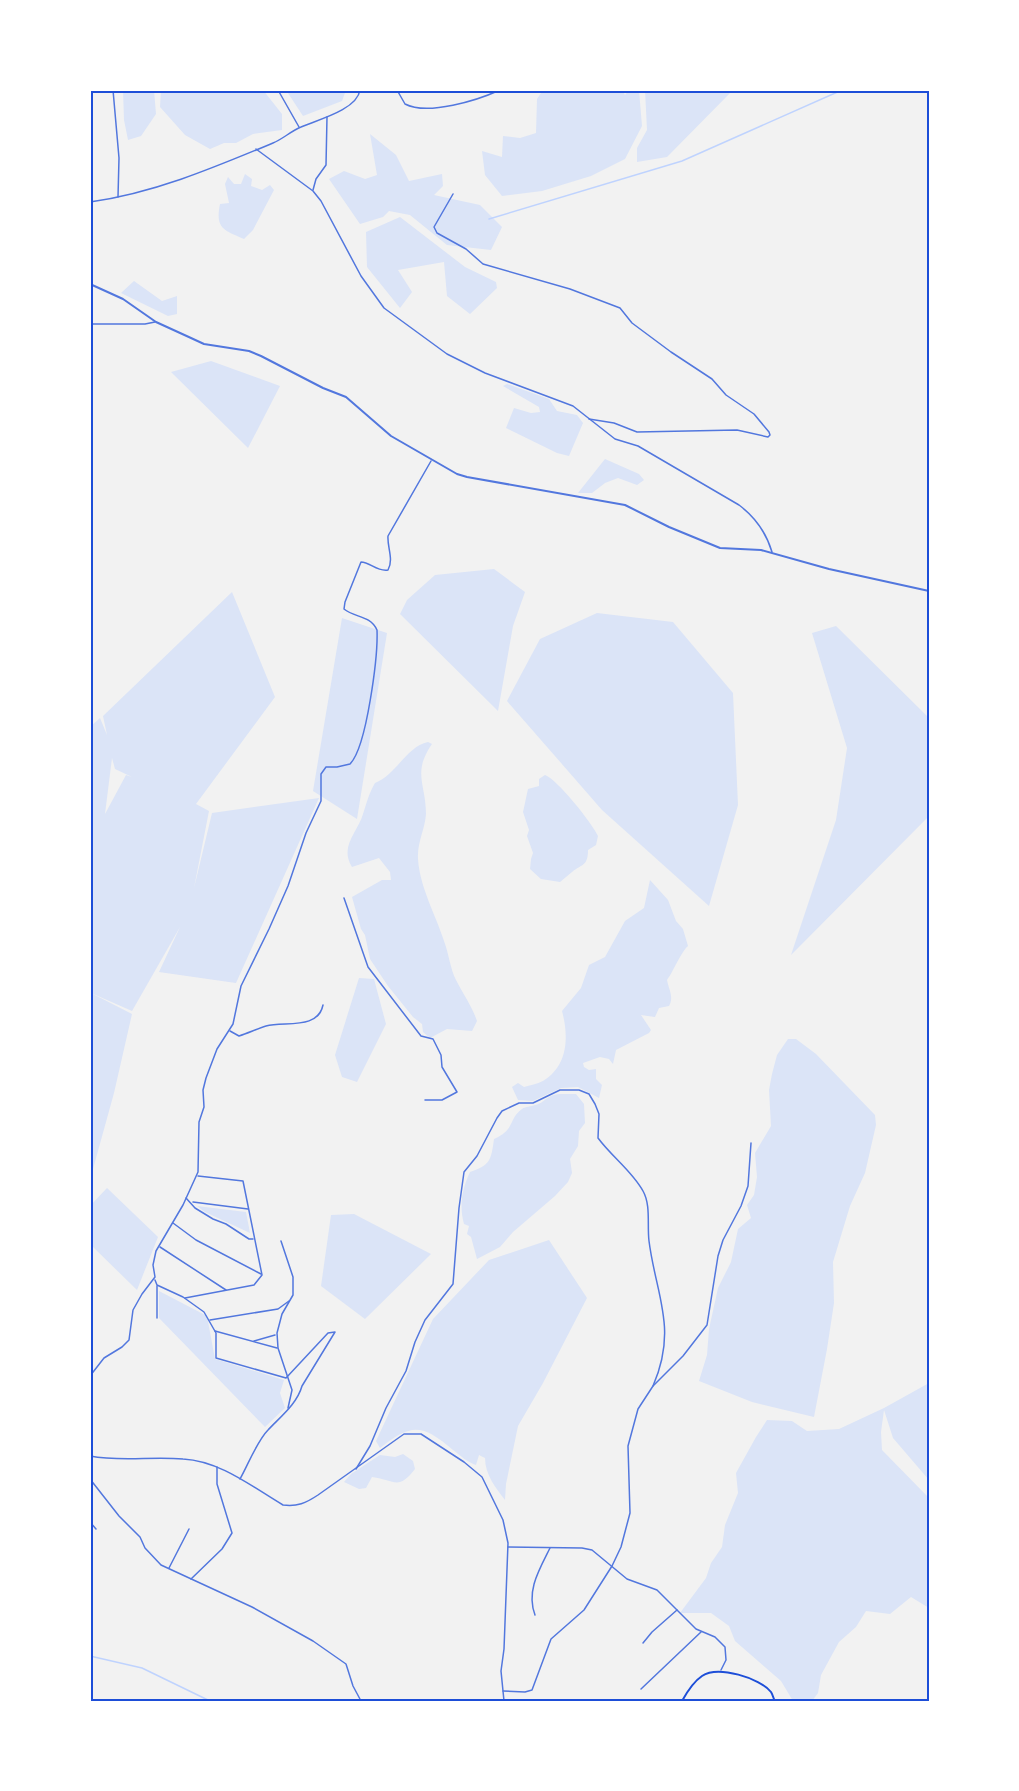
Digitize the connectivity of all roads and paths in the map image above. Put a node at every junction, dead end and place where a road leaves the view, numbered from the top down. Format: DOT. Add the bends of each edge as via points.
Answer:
graph roads {
  1 [pos="114,90"];
  2 [pos="278,90"];
  3 [pos="360,90"];
  4 [pos="397,90"];
  5 [pos="500,90"];
  6 [pos="327,116"];
  7 [pos="300,128"];
  8 [pos="256,149"];
  9 [pos="313,191"];
  10 [pos="453,194"];
  11 [pos="118,198"];
  12 [pos="90,202"];
  13 [pos="90,284"];
  14 [pos="156,322"];
  15 [pos="90,324"];
  16 [pos="588,419"];
  17 [pos="433,460"];
  18 [pos="773,553"];
  19 [pos="929,591"];
  20 [pos="344,898"];
  21 [pos="323,1005"];
  22 [pos="229,1031"];
  23 [pos="425,1100"];
  24 [pos="751,1143"];
  25 [pos="197,1176"];
  26 [pos="186,1198"];
  27 [pos="191,1202"];
  28 [pos="249,1209"];
  29 [pos="172,1223"];
  30 [pos="253,1239"];
  31 [pos="281,1241"];
  32 [pos="159,1247"];
  33 [pos="262,1275"];
  34 [pos="154,1279"];
  35 [pos="158,1285"];
  36 [pos="227,1290"];
  37 [pos="184,1298"];
  38 [pos="290,1300"];
  39 [pos="157,1318"];
  40 [pos="209,1320"];
  41 [pos="214,1330"];
  42 [pos="277,1335"];
  43 [pos="253,1342"];
  44 [pos="278,1348"];
  45 [pos="90,1376"];
  46 [pos="286,1378"];
  47 [pos="653,1386"];
  48 [pos="287,1408"];
  49 [pos="90,1456"];
  50 [pos="217,1467"];
  51 [pos="356,1469"];
  52 [pos="90,1479"];
  53 [pos="240,1480"];
  54 [pos="90,1522"];
  55 [pos="96,1529"];
  56 [pos="189,1529"];
  57 [pos="508,1547"];
  58 [pos="550,1547"];
  59 [pos="612,1566"];
  60 [pos="168,1569"];
  61 [pos="190,1580"];
  62 [pos="677,1610"];
  63 [pos="535,1615"];
  64 [pos="702,1632"];
  65 [pos="644,1643"];
  66 [pos="721,1671"];
  67 [pos="641,1689"];
  68 [pos="502,1691"];
  69 [pos="361,1701"];
  70 [pos="504,1701"];
  71 [pos="681,1701"];
  72 [pos="775,1701"];
  1 -- 11 [label="street"];
  2 -- 7 [label="street"];
  3 -- 6 [label="street" via="355,102"];
  4 -- 5 [label="street" via="405,104 417,107 458,105"];
  6 -- 7 [label="street"];
  6 -- 9 [label="street" via="326,165"];
  7 -- 8 [label="street"];
  8 -- 9 [label="street"];
  8 -- 11 [label="street" via="189,177"];
  9 -- 16 [label="street" via="361,276 384,308 447,354 485,374 573,406"];
  10 -- 16 [label="street" via="434,227 437,233 483,264 620,308 632,323 754,414 770,435 737,430 637,432"];
  11 -- 12 [label="street"];
  13 -- 14 [label="street" via="123,299"];
  14 -- 15 [label="street"];
  14 -- 17 [label="street" via="204,344 261,356 346,397 391,436"];
  16 -- 18 [label="street" via="615,439 638,446 739,505 753,516"];
  17 -- 18 [label="street" via="467,477 625,505 720,548"];
  17 -- 22 [label="street" via="426,465 388,536 390,568 381,570 361,562 345,602 347,612 364,617 377,630 369,715 353,760 344,766 326,767 321,774 321,801 288,886 241,986"];
  18 -- 19 [label="street"];
  20 -- 23 [label="street" via="368,967 422,1036 433,1039 456,1092 442,1100"];
  21 -- 22 [label="street" via="311,1022 268,1026 239,1036"];
  22 -- 25 [label="street" via="217,1049 202,1090"];
  24 -- 47 [label="street" via="748,1186 718,1256 707,1325"];
  25 -- 26 [label="street"];
  25 -- 28 [label="street" via="243,1181"];
  26 -- 27 [label="street"];
  26 -- 29 [label="street"];
  27 -- 28 [label="street"];
  27 -- 30 [label="street" via="213,1220"];
  28 -- 33 [label="street"];
  29 -- 32 [label="street"];
  29 -- 33 [label="street"];
  31 -- 38 [label="street" via="292,1277"];
  32 -- 34 [label="street" via="153,1265"];
  32 -- 36 [label="street"];
  33 -- 36 [label="street" via="254,1285"];
  34 -- 35 [label="street"];
  34 -- 45 [label="street" via="133,1310 129,1340 104,1358"];
  35 -- 37 [label="street"];
  35 -- 39 [label="street"];
  36 -- 37 [label="street"];
  37 -- 40 [label="street"];
  38 -- 40 [label="street" via="278,1309"];
  38 -- 42 [label="street"];
  40 -- 41 [label="street"];
  41 -- 43 [label="street"];
  41 -- 46 [label="street" via="216,1358"];
  42 -- 43 [label="street"];
  42 -- 44 [label="street"];
  43 -- 44 [label="street"];
  44 -- 46 [label="street"];
  46 -- 48 [label="street" via="292,1390"];
  46 -- 48 [label="street" via="328,1333 335,1332 300,1395"];
  47 -- 51 [label="street" via="660,1370 665,1317 649,1241 647,1200 634,1177 598,1138 599,1114 589,1095 579,1090 560,1090 533,1103 519,1103 502,1111 464,1172 453,1284 425,1320 406,1371"];
  47 -- 59 [label="street" via="638,1409 631,1432 630,1514"];
  48 -- 53 [label="street" via="266,1431"];
  49 -- 50 [label="street" via="182,1459"];
  50 -- 53 [label="street"];
  50 -- 61 [label="street" via="217,1484 232,1533 222,1549"];
  51 -- 53 [label="street" via="308,1502 291,1506"];
  51 -- 57 [label="street" via="402,1434 421,1434 482,1477 503,1520"];
  52 -- 60 [label="street" via="141,1537 145,1548"];
  54 -- 55 [label="street"];
  56 -- 60 [label="street"];
  57 -- 58 [label="street"];
  57 -- 68 [label="street"];
  58 -- 59 [label="street" via="589,1548"];
  58 -- 63 [label="street" via="534,1578 531,1604"];
  59 -- 62 [label="street" via="627,1579 657,1590"];
  59 -- 68 [label="street" via="584,1610 551,1640 531,1690"];
  60 -- 61 [label="street"];
  61 -- 69 [label="street" via="252,1607 344,1662"];
  62 -- 64 [label="street"];
  62 -- 65 [label="street"];
  64 -- 66 [label="street" via="725,1647 726,1660"];
  64 -- 67 [label="street"];
  66 -- 71 [label="main road" via="702,1676"];
  66 -- 72 [label="main road" via="745,1676 770,1691"];
  68 -- 70 [label="street"];
}
